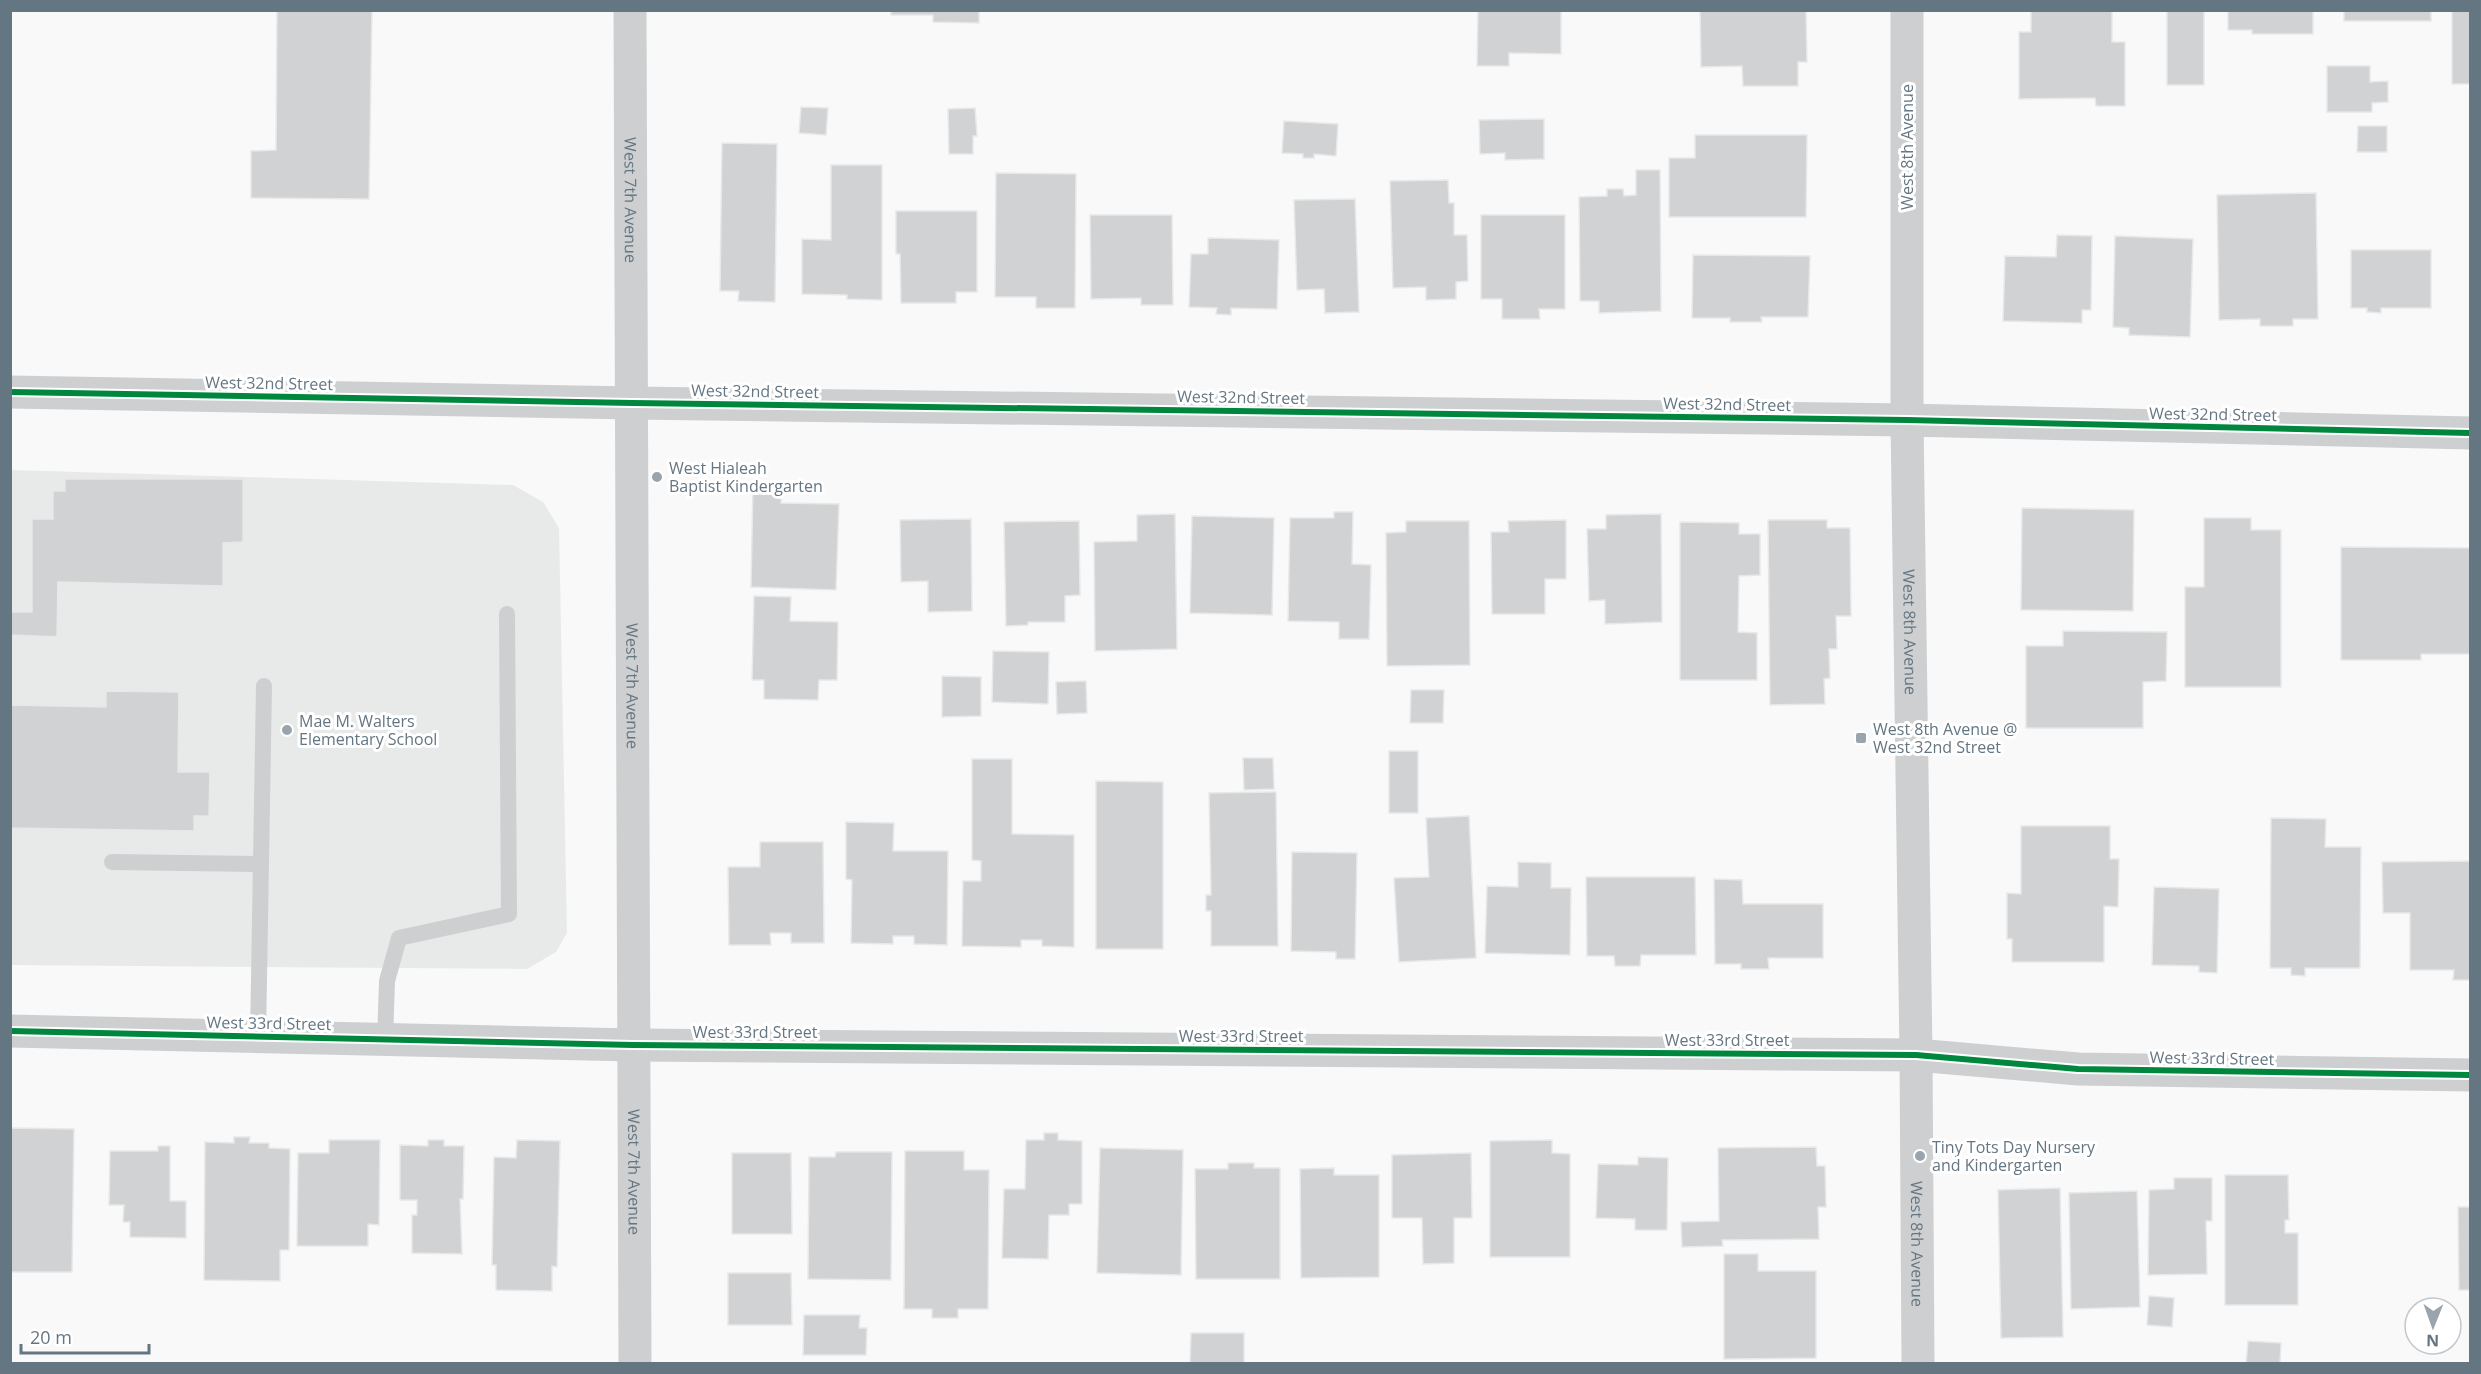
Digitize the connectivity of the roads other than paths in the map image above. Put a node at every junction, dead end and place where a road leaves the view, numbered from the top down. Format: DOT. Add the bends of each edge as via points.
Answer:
graph roads {
  1 [pos="630,10"];
  2 [pos="1907,10"];
  3 [pos="10,392"];
  4 [pos="633,403"];
  5 [pos="1907,420"];
  6 [pos="2470,433"];
  7 [pos="507,614"];
  8 [pos="264,686"];
  9 [pos="112,862"];
  10 [pos="261,864"];
  11 [pos="10,1031"];
  12 [pos="258,1037"];
  13 [pos="386,1040"];
  14 [pos="633,1045"];
  15 [pos="1916,1055"];
  16 [pos="2470,1076"];
  17 [pos="635,1364"];
  18 [pos="1918,1364"];
  1 -- 4 [label="street, West 7th Avenue"];
  2 -- 5 [label="street, West 8th Avenue"];
  3 -- 4 [label="street, West 32nd Street"];
  4 -- 5 [label="street, West 32nd Street"];
  4 -- 14 [label="street, West 7th Avenue"];
  5 -- 6 [label="street, West 32nd Street"];
  5 -- 15 [label="street, West 8th Avenue"];
  7 -- 13 [label="lane" via="508,914 399,938 387,981"];
  8 -- 10 [label="lane"];
  9 -- 10 [label="lane"];
  10 -- 12 [label="lane"];
  11 -- 12 [label="street, West 33rd Street"];
  12 -- 13 [label="street, West 33rd Street"];
  13 -- 14 [label="street, West 33rd Street"];
  14 -- 15 [label="street, West 33rd Street"];
  14 -- 17 [label="street, West 7th Avenue"];
  15 -- 16 [label="street, West 33rd Street" via="2078,1069"];
  15 -- 18 [label="street, West 8th Avenue"];
}
